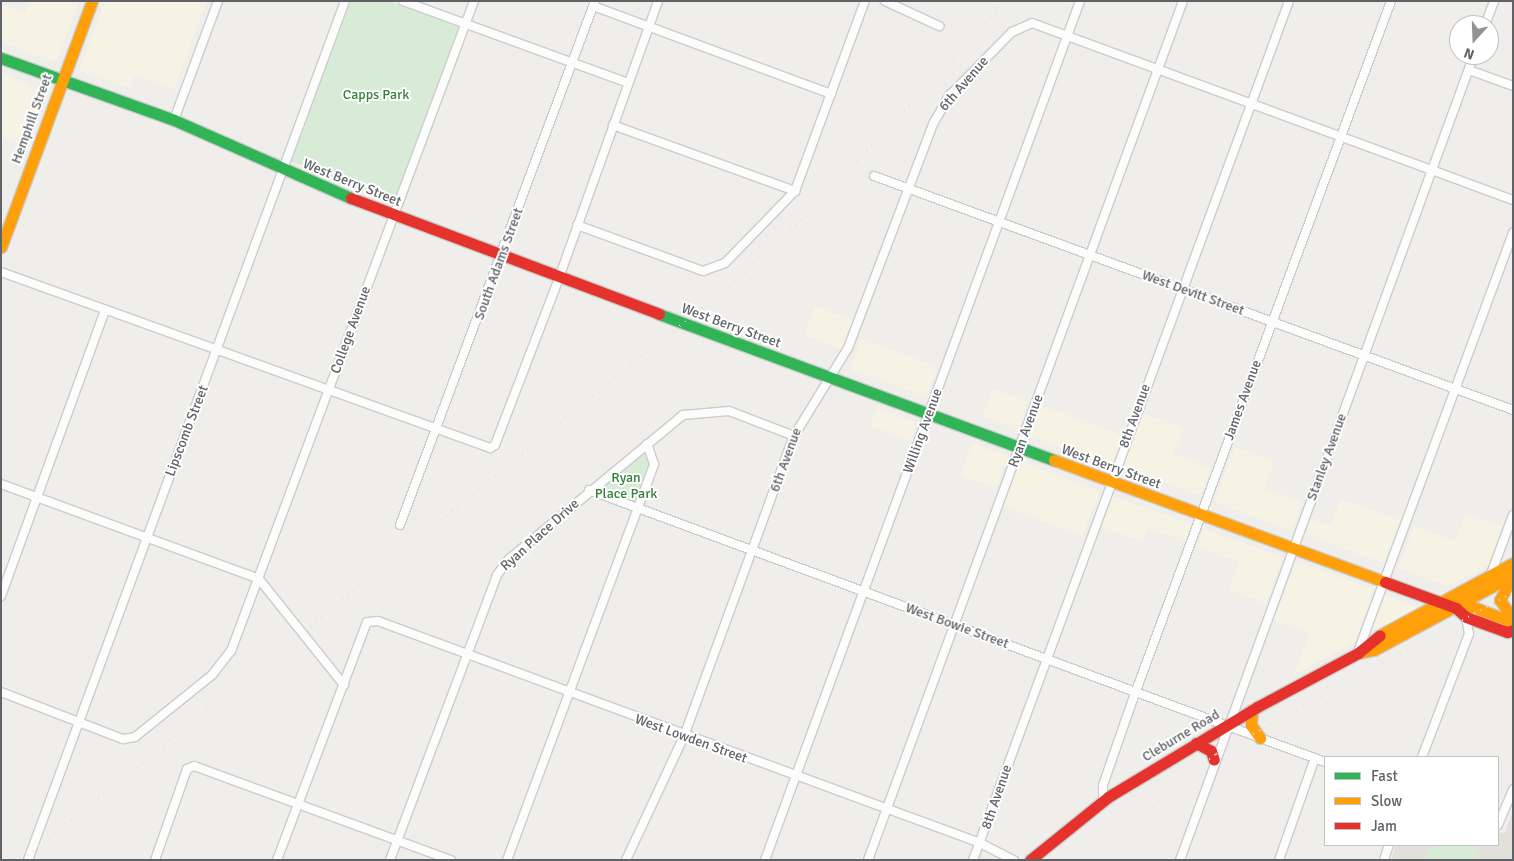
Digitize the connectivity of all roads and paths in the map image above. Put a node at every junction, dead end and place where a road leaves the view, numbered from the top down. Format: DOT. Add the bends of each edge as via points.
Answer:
graph roads {
  1 [pos="92,1"];
  2 [pos="218,1"];
  3 [pos="346,1"];
  4 [pos="404,1"];
  5 [pos="474,1"];
  6 [pos="658,1"];
  7 [pos="865,1"];
  8 [pos="886,1"];
  9 [pos="1080,1"];
  10 [pos="1183,1"];
  11 [pos="1289,1"];
  12 [pos="1390,1"];
  13 [pos="1494,1"];
  14 [pos="594,4"];
  15 [pos="1489,15"];
  16 [pos="466,24"];
  17 [pos="939,26"];
  18 [pos="648,27"];
  19 [pos="1067,36"];
  20 [pos="1,58"];
  21 [pos="572,62"];
  22 [pos="1471,65"];
  23 [pos="1158,70"];
  24 [pos="1469,70"];
  25 [pos="62,80"];
  26 [pos="628,83"];
  27 [pos="1513,86"];
  28 [pos="831,94"];
  29 [pos="1251,103"];
  30 [pos="174,120"];
  31 [pos="613,125"];
  32 [pos="1341,137"];
  33 [pos="1432,170"];
  34 [pos="282,171"];
  35 [pos="874,176"];
  36 [pos="910,189"];
  37 [pos="794,191"];
  38 [pos="1513,200"];
  39 [pos="393,216"];
  40 [pos="998,221"];
  41 [pos="577,225"];
  42 [pos="1513,233"];
  43 [pos="1,247"];
  44 [pos="1090,255"];
  45 [pos="502,257"];
  46 [pos="1,272"];
  47 [pos="558,278"];
  48 [pos="1182,289"];
  49 [pos="105,310"];
  50 [pos="1272,322"];
  51 [pos="217,351"];
  52 [pos="1364,356"];
  53 [pos="832,380"];
  54 [pos="1455,389"];
  55 [pos="328,392"];
  56 [pos="1513,410"];
  57 [pos="929,416"];
  58 [pos="436,432"];
  59 [pos="794,436"];
  60 [pos="647,444"];
  61 [pos="1020,450"];
  62 [pos="1110,482"];
  63 [pos="1,484"];
  64 [pos="589,490"];
  65 [pos="38,497"];
  66 [pos="637,509"];
  67 [pos="1513,515"];
  68 [pos="1201,516"];
  69 [pos="400,525"];
  70 [pos="147,537"];
  71 [pos="1293,549"];
  72 [pos="754,552"];
  73 [pos="1513,563"];
  74 [pos="1491,574"];
  75 [pos="1513,576"];
  76 [pos="259,579"];
  77 [pos="1384,583"];
  78 [pos="864,592"];
  79 [pos="1,596"];
  80 [pos="1439,602"];
  81 [pos="1456,608"];
  82 [pos="1466,617"];
  83 [pos="1513,619"];
  84 [pos="955,625"];
  85 [pos="1490,626"];
  86 [pos="1513,630"];
  87 [pos="1469,634"];
  88 [pos="1358,653"];
  89 [pos="466,656"];
  90 [pos="1045,658"];
  91 [pos="344,685"];
  92 [pos="1,692"];
  93 [pos="1136,693"];
  94 [pos="568,694"];
  95 [pos="1252,710"];
  96 [pos="80,721"];
  97 [pos="1226,726"];
  98 [pos="684,736"];
  99 [pos="1260,738"];
  100 [pos="1196,743"];
  101 [pos="1422,756"];
  102 [pos="1315,758"];
  103 [pos="1214,760"];
  104 [pos="1324,762"];
  105 [pos="796,776"];
  106 [pos="1513,789"];
  107 [pos="1103,801"];
  108 [pos="299,804"];
  109 [pos="887,809"];
  110 [pos="1499,823"];
  111 [pos="398,840"];
  112 [pos="980,843"];
  113 [pos="1389,846"];
  114 [pos="28,860"];
  115 [pos="155,860"];
  116 [pos="277,860"];
  117 [pos="390,860"];
  118 [pos="451,860"];
  119 [pos="507,860"];
  120 [pos="626,860"];
  121 [pos="765,860"];
  122 [pos="868,860"];
  123 [pos="973,860"];
  124 [pos="1014,860"];
  125 [pos="1030,860"];
  126 [pos="1180,860"];
  127 [pos="1279,860"];
  128 [pos="1384,860"];
  1 -- 25 [label="main road, Hemphill Street"];
  2 -- 30 [label="street"];
  3 -- 34 [label="street, Lipscomb Street"];
  4 -- 16 [label="street"];
  5 -- 16 [label="street, College Avenue"];
  6 -- 18 [label="street"];
  7 -- 28 [label="street"];
  8 -- 17 [label="street"];
  9 -- 19 [label="street, Willing Avenue"];
  10 -- 23 [label="street, Ryan Avenue"];
  11 -- 29 [label="street, 8th Avenue"];
  12 -- 32 [label="street, James Avenue"];
  13 -- 15 [label="street"];
  14 -- 18 [label="street"];
  14 -- 21 [label="street, South Adams Street"];
  16 -- 21 [label="street"];
  16 -- 39 [label="street, College Avenue"];
  18 -- 26 [label="street"];
  18 -- 28 [label="street"];
  19 -- 23 [label="street"];
  19 -- 36 [label="street, 6th Avenue" via="1032,23 1012,32 939,110"];
  19 -- 40 [label="street, Willing Avenue"];
  20 -- 25 [label="main road, West Berry Street"];
  21 -- 26 [label="street"];
  21 -- 45 [label="street, South Adams Street"];
  22 -- 24 [label="street, Stanley Avenue"];
  23 -- 29 [label="street"];
  23 -- 44 [label="street, Ryan Avenue"];
  24 -- 27 [label="street"];
  24 -- 33 [label="street, Stanley Avenue"];
  25 -- 30 [label="main road, West Berry Street"];
  25 -- 43 [label="main road, Hemphill Street"];
  26 -- 31 [label="street"];
  28 -- 37 [label="street"];
  29 -- 32 [label="street"];
  29 -- 48 [label="street, 8th Avenue"];
  30 -- 34 [label="main road, West Berry Street"];
  31 -- 37 [label="street"];
  31 -- 41 [label="street"];
  32 -- 33 [label="street"];
  32 -- 50 [label="street, James Avenue"];
  33 -- 38 [label="street"];
  33 -- 52 [label="street, Stanley Avenue"];
  34 -- 39 [label="main road, West Berry Street"];
  34 -- 51 [label="street, Lipscomb Street"];
  35 -- 36 [label="street, West Devitt Street"];
  36 -- 40 [label="street, West Devitt Street"];
  36 -- 53 [label="street, 6th Avenue"];
  37 -- 41 [label="street" via="725,263 703,271"];
  39 -- 45 [label="main road, West Berry Street"];
  39 -- 55 [label="street, College Avenue"];
  40 -- 44 [label="street, West Devitt Street"];
  40 -- 57 [label="street, Willing Avenue"];
  41 -- 47 [label="street"];
  42 -- 54 [label="street"];
  44 -- 48 [label="street, West Devitt Street"];
  44 -- 61 [label="street, Ryan Avenue"];
  45 -- 47 [label="main road, West Berry Street"];
  45 -- 58 [label="street, South Adams Street"];
  46 -- 49 [label="street"];
  47 -- 53 [label="main road, West Berry Street"];
  47 -- 58 [label="street" via="495,445 486,450"];
  48 -- 50 [label="street, West Devitt Street"];
  48 -- 62 [label="street, 8th Avenue"];
  49 -- 51 [label="street"];
  49 -- 65 [label="street"];
  50 -- 52 [label="street, West Devitt Street"];
  50 -- 68 [label="street, James Avenue"];
  51 -- 55 [label="street"];
  51 -- 70 [label="street, Lipscomb Street"];
  52 -- 54 [label="street, West Devitt Street"];
  52 -- 71 [label="street, Stanley Avenue"];
  53 -- 57 [label="main road, West Berry Street"];
  53 -- 59 [label="street, 6th Avenue"];
  54 -- 56 [label="street, West Devitt Street"];
  54 -- 77 [label="street"];
  55 -- 58 [label="street"];
  55 -- 76 [label="street, College Avenue"];
  57 -- 61 [label="main road, West Berry Street"];
  57 -- 78 [label="street, Willing Avenue"];
  58 -- 69 [label="street, South Adams Street"];
  59 -- 60 [label="street, Ryan Place Drive" via="744,416 713,409 683,415"];
  59 -- 72 [label="street, 6th Avenue"];
  60 -- 64 [label="street, Ryan Place Drive"];
  60 -- 66 [label="street" via="654,464"];
  61 -- 62 [label="main road, West Berry Street"];
  61 -- 84 [label="street, Ryan Avenue"];
  62 -- 68 [label="main road, West Berry Street"];
  62 -- 90 [label="street, 8th Avenue"];
  63 -- 65 [label="street"];
  64 -- 66 [label="street, West Bowie Street"];
  64 -- 89 [label="street, Ryan Place Drive" via="502,567"];
  65 -- 70 [label="street"];
  65 -- 79 [label="street"];
  66 -- 72 [label="street, West Bowie Street"];
  66 -- 94 [label="street"];
  67 -- 74 [label="street"];
  68 -- 71 [label="main road, West Berry Street"];
  68 -- 93 [label="street, James Avenue"];
  70 -- 76 [label="street"];
  70 -- 96 [label="street, Lipscomb Street"];
  71 -- 77 [label="main road, West Berry Street"];
  71 -- 97 [label="street, Stanley Avenue"];
  72 -- 78 [label="street, West Bowie Street"];
  72 -- 98 [label="street, 6th Avenue"];
  73 -- 74 [label="main road, Cleburne Road"];
  74 -- 80 [label="main road, Cleburne Road"];
  75 -- 81 [label="main road, Cleburne Road"];
  75 -- 83 [label="main road" via="1500,600"];
  76 -- 91 [label="street"];
  76 -- 96 [label="street, College Avenue" via="226,658 212,675 135,737 123,739"];
  77 -- 80 [label="main road, West Berry Street"];
  77 -- 88 [label="street"];
  78 -- 84 [label="street, West Bowie Street"];
  78 -- 105 [label="street, Willing Avenue"];
  80 -- 81 [label="main road, West Berry Street"];
  80 -- 88 [label="main road, Cleburne Road" via="1371,640"];
  81 -- 82 [label="main road, West Berry Street"];
  81 -- 86 [label="main road, West Berry Street" via="1473,607 1509,621"];
  81 -- 88 [label="main road, Cleburne Road" via="1374,650"];
  82 -- 85 [label="main road, West Berry Street"];
  82 -- 87 [label="street"];
  84 -- 90 [label="street, West Bowie Street"];
  84 -- 109 [label="street, Ryan Avenue"];
  85 -- 86 [label="main road, West Berry Street"];
  85 -- 87 [label="street" via="1478,626"];
  87 -- 101 [label="street"];
  88 -- 95 [label="main road, Cleburne Road"];
  89 -- 91 [label="street, West Lowden Street" via="378,621 367,622"];
  89 -- 94 [label="street, West Lowden Street"];
  89 -- 111 [label="street, Ryan Place Drive"];
  90 -- 93 [label="street, West Bowie Street"];
  90 -- 112 [label="street, 8th Avenue"];
  91 -- 108 [label="street"];
  92 -- 96 [label="street, College Avenue"];
  93 -- 97 [label="street, West Bowie Street"];
  93 -- 107 [label="street, James Avenue" via="1103,784"];
  94 -- 98 [label="street, West Lowden Street"];
  94 -- 119 [label="street"];
  95 -- 97 [label="main road, Cleburne Road"];
  95 -- 99 [label="main road" via="1251,724"];
  96 -- 114 [label="street, Lipscomb Street"];
  97 -- 99 [label="street, West Bowie Street"];
  97 -- 100 [label="main road, Cleburne Road"];
  97 -- 103 [label="street, Stanley Avenue"];
  98 -- 105 [label="street, West Lowden Street"];
  98 -- 120 [label="street, 6th Avenue"];
  99 -- 102 [label="street, West Bowie Street"];
  100 -- 103 [label="main road" via="1211,751"];
  100 -- 107 [label="main road, Cleburne Road"];
  102 -- 104 [label="street, West Bowie Street"];
  102 -- 127 [label="street"];
  103 -- 126 [label="street, Stanley Avenue"];
  105 -- 109 [label="street, West Lowden Street"];
  105 -- 121 [label="street, Willing Avenue"];
  106 -- 110 [label="street"];
  107 -- 125 [label="main road, Cleburne Road"];
  108 -- 111 [label="street"];
  108 -- 115 [label="street" via="190,766"];
  108 -- 116 [label="street"];
  109 -- 112 [label="street, West Lowden Street"];
  109 -- 122 [label="street, Ryan Avenue"];
  111 -- 117 [label="street, Ryan Place Drive"];
  111 -- 118 [label="street"];
  112 -- 123 [label="street, 8th Avenue"];
  112 -- 124 [label="street, West Lowden Street"];
  113 -- 128 [label="street"];
}
